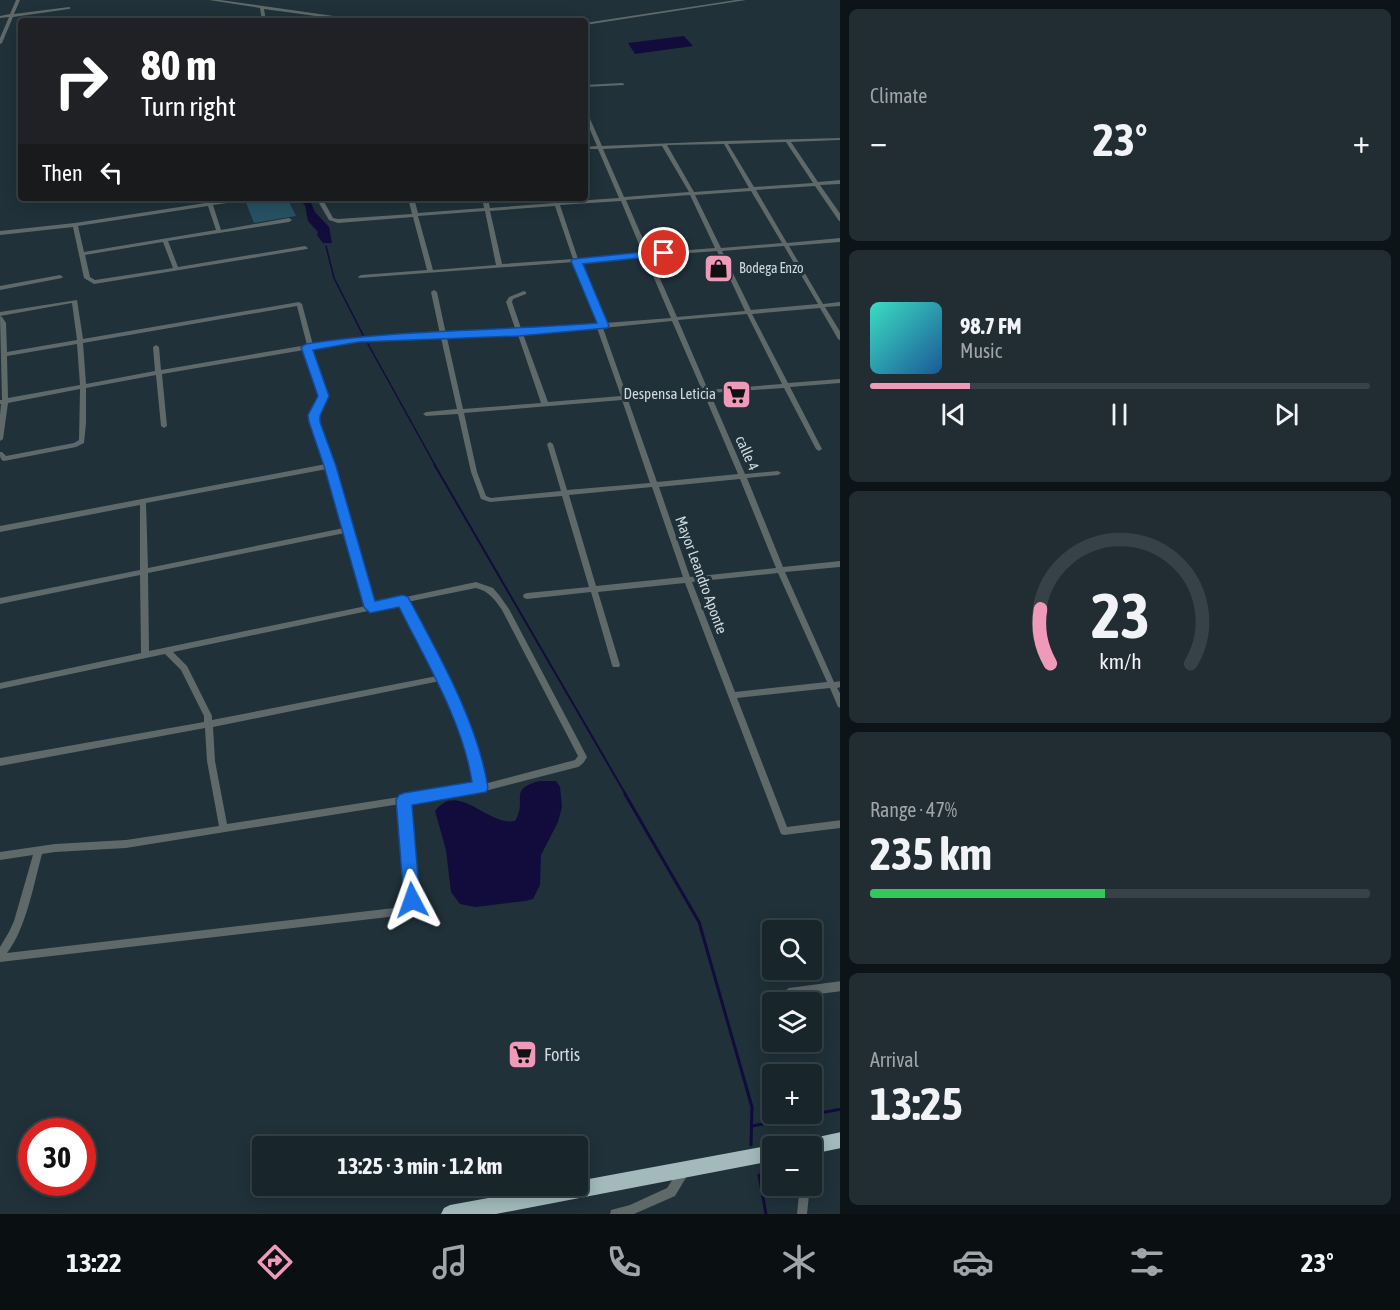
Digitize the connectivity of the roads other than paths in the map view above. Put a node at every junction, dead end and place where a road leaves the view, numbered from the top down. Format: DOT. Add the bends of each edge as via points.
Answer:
graph roads {
  1 [pos="18,0"];
  2 [pos="211,0"];
  3 [pos="249,0"];
  4 [pos="744,0"];
  5 [pos="244,5"];
  6 [pos="262,7"];
  7 [pos="69,8"];
  8 [pos="11,15"];
  9 [pos="0,17"];
  10 [pos="264,18"];
  11 [pos="341,18"];
  12 [pos="588,24"];
  13 [pos="0,43"];
  14 [pos="622,84"];
  15 [pos="588,86"];
  16 [pos="588,118"];
  17 [pos="787,140"];
  18 [pos="839,140"];
  19 [pos="725,142"];
  20 [pos="664,144"];
  21 [pos="602,147"];
  22 [pos="588,148"];
  23 [pos="840,182"];
  24 [pos="816,184"];
  25 [pos="752,188"];
  26 [pos="692,193"];
  27 [pos="623,198"];
  28 [pos="588,200"];
  29 [pos="229,201"];
  30 [pos="321,201"];
  31 [pos="412,201"];
  32 [pos="485,201"];
  33 [pos="571,201"];
  34 [pos="554,202"];
  35 [pos="210,204"];
  36 [pos="488,209"];
  37 [pos="416,216"];
  38 [pos="289,220"];
  39 [pos="840,220"];
  40 [pos="75,225"];
  41 [pos="219,231"];
  42 [pos="0,233"];
  43 [pos="165,240"];
  44 [pos="840,240"];
  45 [pos="785,244"];
  46 [pos="305,248"];
  47 [pos="718,249"];
  48 [pos="82,254"];
  49 [pos="647,254"];
  50 [pos="576,261"];
  51 [pos="499,266"];
  52 [pos="176,269"];
  53 [pos="430,271"];
  54 [pos="60,277"];
  55 [pos="362,277"];
  56 [pos="0,288"];
  57 [pos="434,292"];
  58 [pos="524,293"];
  59 [pos="840,304"];
  60 [pos="821,305"];
  61 [pos="749,313"];
  62 [pos="0,316"];
  63 [pos="674,319"];
  64 [pos="601,326"];
  65 [pos="519,333"];
  66 [pos="445,337"];
  67 [pos="840,339"];
  68 [pos="81,340"];
  69 [pos="156,347"];
  70 [pos="308,347"];
  71 [pos="2,355"];
  72 [pos="160,372"];
  73 [pos="840,381"];
  74 [pos="84,386"];
  75 [pos="787,386"];
  76 [pos="705,392"];
  77 [pos="624,398"];
  78 [pos="3,402"];
  79 [pos="545,404"];
  80 [pos="461,411"];
  81 [pos="426,414"];
  82 [pos="164,426"];
  83 [pos="0,439"];
  84 [pos="550,444"];
  85 [pos="819,449"];
  86 [pos="0,454"];
  87 [pos="330,466"];
  88 [pos="778,473"];
  89 [pos="742,476"];
  90 [pos="654,485"];
  91 [pos="565,494"];
  92 [pos="143,502"];
  93 [pos="0,529"];
  94 [pos="347,530"];
  95 [pos="840,564"];
  96 [pos="780,569"];
  97 [pos="144,572"];
  98 [pos="688,580"];
  99 [pos="593,591"];
  100 [pos="527,596"];
  101 [pos="0,601"];
  102 [pos="403,601"];
  103 [pos="370,607"];
  104 [pos="167,651"];
  105 [pos="145,656"];
  106 [pos="616,665"];
  107 [pos="442,678"];
  108 [pos="836,685"];
  109 [pos="0,686"];
  110 [pos="733,695"];
  111 [pos="840,705"];
  112 [pos="210,724"];
  113 [pos="0,762"];
  114 [pos="481,788"];
  115 [pos="404,800"];
  116 [pos="840,824"];
  117 [pos="224,829"];
  118 [pos="39,850"];
  119 [pos="0,855"];
  120 [pos="0,956"];
  121 [pos="840,986"];
  122 [pos="796,992"];
  123 [pos="840,1140"];
  124 [pos="822,1144"];
  125 [pos="762,1154"];
  126 [pos="687,1167"];
  127 [pos="804,1196"];
  128 [pos="450,1214"];
  129 [pos="615,1214"];
  130 [pos="802,1214"];
  1 -- 8 [label="street"];
  2 -- 5 [label="street"];
  3 -- 5 [label="street"];
  4 -- 12 [label="street"];
  5 -- 6 [label="street"];
  6 -- 10 [label="street"];
  6 -- 11 [label="street"];
  7 -- 8 [label="street"];
  8 -- 9 [label="street"];
  8 -- 13 [label="street"];
  14 -- 15 [label="street"];
  16 -- 21 [label="street, calle 4"];
  17 -- 18 [label="street"];
  17 -- 19 [label="street"];
  17 -- 24 [label="street"];
  19 -- 20 [label="street"];
  19 -- 25 [label="street"];
  20 -- 21 [label="street"];
  20 -- 26 [label="street"];
  21 -- 22 [label="street"];
  21 -- 27 [label="street, calle 4"];
  23 -- 24 [label="street"];
  24 -- 25 [label="street"];
  24 -- 39 [label="street"];
  25 -- 26 [label="street"];
  25 -- 45 [label="street"];
  26 -- 27 [label="street"];
  26 -- 47 [label="street"];
  27 -- 28 [label="street"];
  27 -- 49 [label="street, calle 4"];
  29 -- 35 [label="street"];
  30 -- 37 [label="street" via="331,219 338,221"];
  31 -- 37 [label="street"];
  32 -- 36 [label="street"];
  33 -- 34 [label="street"];
  34 -- 36 [label="street"];
  34 -- 50 [label="street, Mayor Leandro Aponte"];
  35 -- 40 [label="street"];
  35 -- 41 [label="street"];
  36 -- 37 [label="street"];
  36 -- 51 [label="street"];
  37 -- 53 [label="street"];
  38 -- 41 [label="street"];
  40 -- 42 [label="street"];
  40 -- 48 [label="street"];
  41 -- 43 [label="street"];
  43 -- 48 [label="street"];
  43 -- 52 [label="street"];
  44 -- 45 [label="street"];
  45 -- 47 [label="street"];
  45 -- 60 [label="street"];
  46 -- 52 [label="street"];
  47 -- 49 [label="street"];
  47 -- 61 [label="street"];
  48 -- 52 [label="street" via="87,278 94,282"];
  49 -- 50 [label="street"];
  49 -- 63 [label="street, calle 4"];
  50 -- 51 [label="street"];
  50 -- 64 [label="street, Mayor Leandro Aponte"];
  51 -- 53 [label="street"];
  53 -- 55 [label="street"];
  54 -- 56 [label="street"];
  57 -- 66 [label="street"];
  58 -- 65 [label="street" via="509,302"];
  59 -- 60 [label="street"];
  60 -- 61 [label="street"];
  60 -- 67 [label="street"];
  61 -- 63 [label="street"];
  61 -- 75 [label="street"];
  62 -- 68 [label="street" via="75,302"];
  62 -- 71 [label="street"];
  63 -- 64 [label="street"];
  63 -- 76 [label="street, calle 4"];
  64 -- 65 [label="street"];
  64 -- 77 [label="street, Mayor Leandro Aponte"];
  65 -- 66 [label="street"];
  65 -- 79 [label="street"];
  66 -- 70 [label="street" via="359,339"];
  66 -- 80 [label="street"];
  68 -- 70 [label="street" via="299,304"];
  68 -- 71 [label="street"];
  68 -- 74 [label="street"];
  69 -- 72 [label="street"];
  70 -- 72 [label="street"];
  70 -- 87 [label="street" via="324,396 314,422"];
  71 -- 78 [label="street"];
  72 -- 74 [label="street"];
  72 -- 82 [label="street"];
  73 -- 75 [label="street"];
  74 -- 78 [label="street"];
  74 -- 86 [label="street" via="82,441 4,459"];
  75 -- 76 [label="street"];
  75 -- 85 [label="street"];
  76 -- 77 [label="street"];
  76 -- 89 [label="street, calle 4"];
  77 -- 79 [label="street"];
  77 -- 90 [label="street, Mayor Leandro Aponte"];
  78 -- 83 [label="street"];
  79 -- 80 [label="street"];
  80 -- 81 [label="street"];
  80 -- 91 [label="street" via="483,497 489,501"];
  84 -- 91 [label="street"];
  87 -- 92 [label="street"];
  87 -- 94 [label="street"];
  88 -- 89 [label="street"];
  89 -- 90 [label="street"];
  89 -- 96 [label="street, calle 4"];
  90 -- 91 [label="street"];
  90 -- 98 [label="street, Mayor Leandro Aponte"];
  91 -- 99 [label="street"];
  92 -- 93 [label="street"];
  92 -- 97 [label="street"];
  94 -- 97 [label="street"];
  94 -- 103 [label="street"];
  95 -- 96 [label="street"];
  96 -- 98 [label="street"];
  96 -- 108 [label="street, calle 4"];
  97 -- 101 [label="street"];
  97 -- 105 [label="street"];
  98 -- 99 [label="street"];
  98 -- 110 [label="street, Mayor Leandro Aponte"];
  99 -- 100 [label="street"];
  99 -- 106 [label="street"];
  102 -- 103 [label="street"];
  102 -- 107 [label="street"];
  102 -- 114 [label="street" via="486,586 505,609 582,750 583,757 578,763"];
  103 -- 104 [label="street"];
  104 -- 105 [label="street"];
  104 -- 112 [label="street" via="184,668"];
  105 -- 109 [label="street"];
  107 -- 112 [label="street"];
  107 -- 114 [label="street" via="476,757"];
  108 -- 110 [label="street"];
  108 -- 111 [label="street, calle 4"];
  110 -- 116 [label="street, Mayor Leandro Aponte" via="784,831"];
  112 -- 113 [label="street"];
  112 -- 117 [label="street" via="211,761"];
  114 -- 115 [label="street"];
  115 -- 117 [label="street"];
  115 -- 120 [label="street" via="412,900 406,912"];
  117 -- 118 [label="street" via="126,844"];
  118 -- 119 [label="street"];
  118 -- 120 [label="street" via="15,928"];
  121 -- 122 [label="street"];
  123 -- 124 [label="highway"];
  125 -- 126 [label="highway"];
  126 -- 128 [label="highway"];
  126 -- 129 [label="street" via="671,1192"];
  127 -- 130 [label="street"];
}
